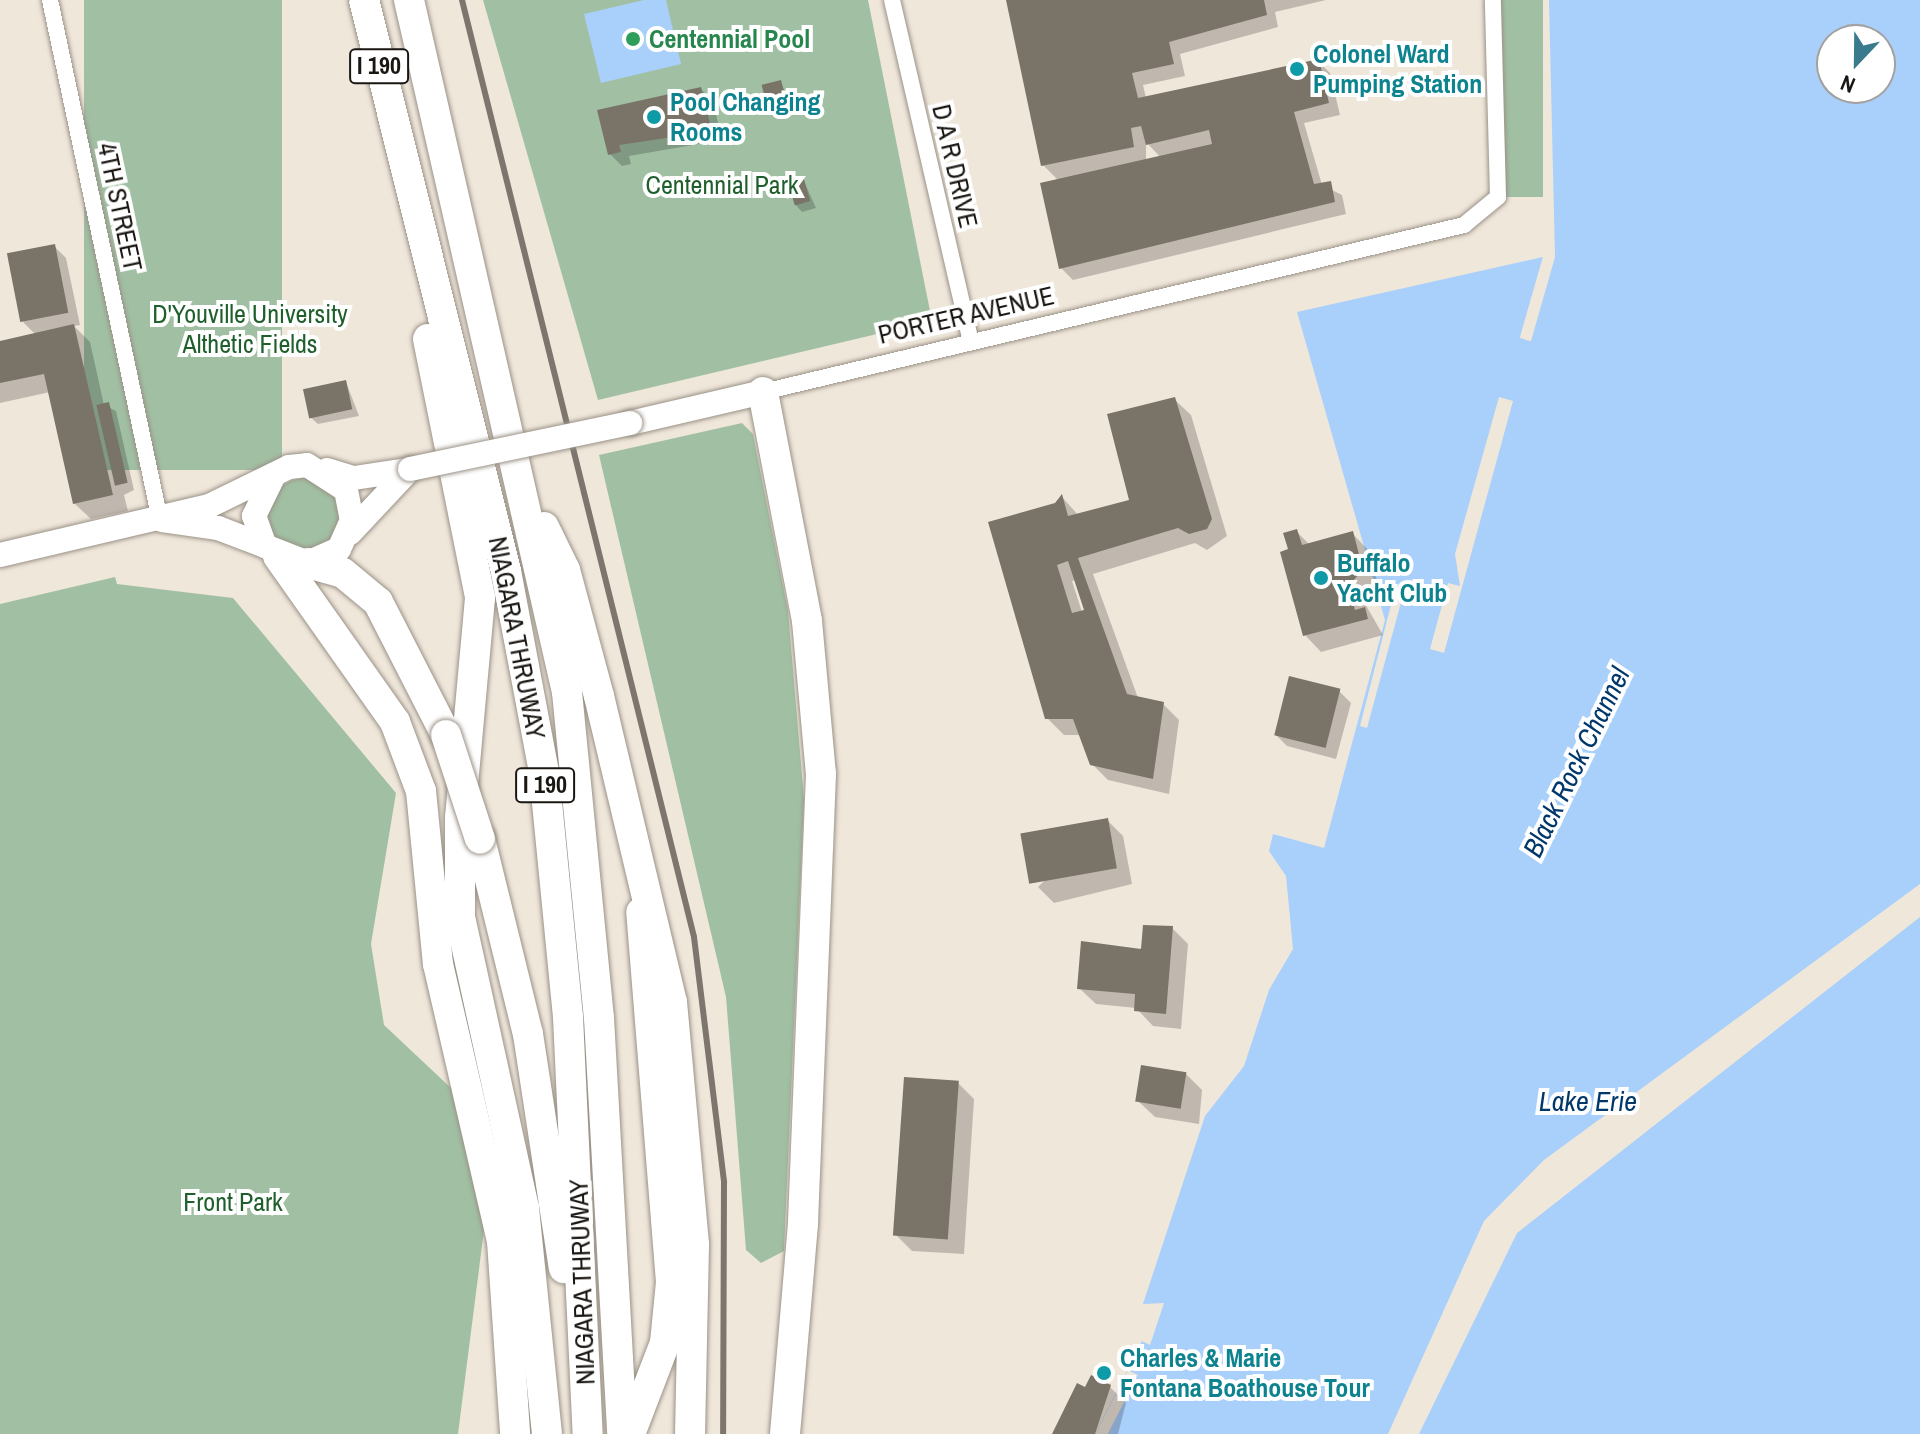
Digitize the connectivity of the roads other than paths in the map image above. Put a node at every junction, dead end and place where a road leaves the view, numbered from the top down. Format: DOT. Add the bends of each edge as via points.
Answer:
graph roads {
  1 [pos="50,0"];
  2 [pos="364,0"];
  3 [pos="409,0"];
  4 [pos="892,0"];
  5 [pos="1493,0"];
  6 [pos="395,132"];
  7 [pos="971,342"];
  8 [pos="763,392"];
  9 [pos="410,469"];
  10 [pos="324,470"];
  11 [pos="274,475"];
  12 [pos="527,492"];
  13 [pos="160,520"];
  14 [pos="348,535"];
  15 [pos="272,551"];
  16 [pos="0,555"];
  17 [pos="308,563"];
  18 [pos="642,874"];
  19 [pos="587,1383"];
  20 [pos="546,1426"];
  21 [pos="515,1434"];
  22 [pos="588,1434"];
  23 [pos="622,1434"];
  24 [pos="630,1434"];
  25 [pos="690,1434"];
  26 [pos="785,1434"];
  1 -- 13 [label="street, 4TH STREET"];
  2 -- 6 [label="highway, NIAGARA THRUWAY / I 190"];
  3 -- 12 [label="highway, NIAGARA THRUWAY / I 190"];
  4 -- 7 [label="street, D A R DRIVE"];
  5 -- 7 [label="street, PORTER AVENUE" via="1499,171 1495,205 1464,225"];
  6 -- 19 [label="highway, NIAGARA THRUWAY / I 190" via="506,571 544,772 568,1017"];
  6 -- 20 [label="highway" via="395,202 462,483 480,598 460,818 460,917 524,1208"];
  7 -- 8 [label="street, PORTER AVENUE"];
  8 -- 9 [label="street, PORTER AVENUE, bridge"];
  8 -- 26 [label="highway" via="807,621 821,774 803,1224"];
  9 -- 10 [label="street, PORTER AVENUE" via="354,478"];
  9 -- 14 [label="street"];
  10 -- 11 [label="street, PORTER AVENUE" via="307,465"];
  10 -- 14 [label="street" via="352,505"];
  11 -- 13 [label="street, PORTER AVENUE" via="230,499"];
  11 -- 15 [label="street" via="256,501"];
  12 -- 18 [label="highway" via="565,570"];
  12 -- 23 [label="highway, NIAGARA THRUWAY / I 190" via="567,692 584,839"];
  13 -- 15 [label="street, PORTER AVENUE" via="218,528"];
  13 -- 16 [label="street, PORTER AVENUE"];
  14 -- 17 [label="street" via="325,559"];
  15 -- 17 [label="street, PORTER AVENUE"];
  15 -- 21 [label="highway" via="395,722 421,791 438,964 502,1241"];
  17 -- 19 [label="highway, bridge" via="343,573 378,602 446,735 480,839 528,1034 567,1311"];
  18 -- 24 [label="highway" via="647,1022 671,1282 665,1343"];
  18 -- 25 [label="highway" via="672,1002 690,1156"];
  19 -- 22 [label="highway, NIAGARA THRUWAY / I 190"];
}
